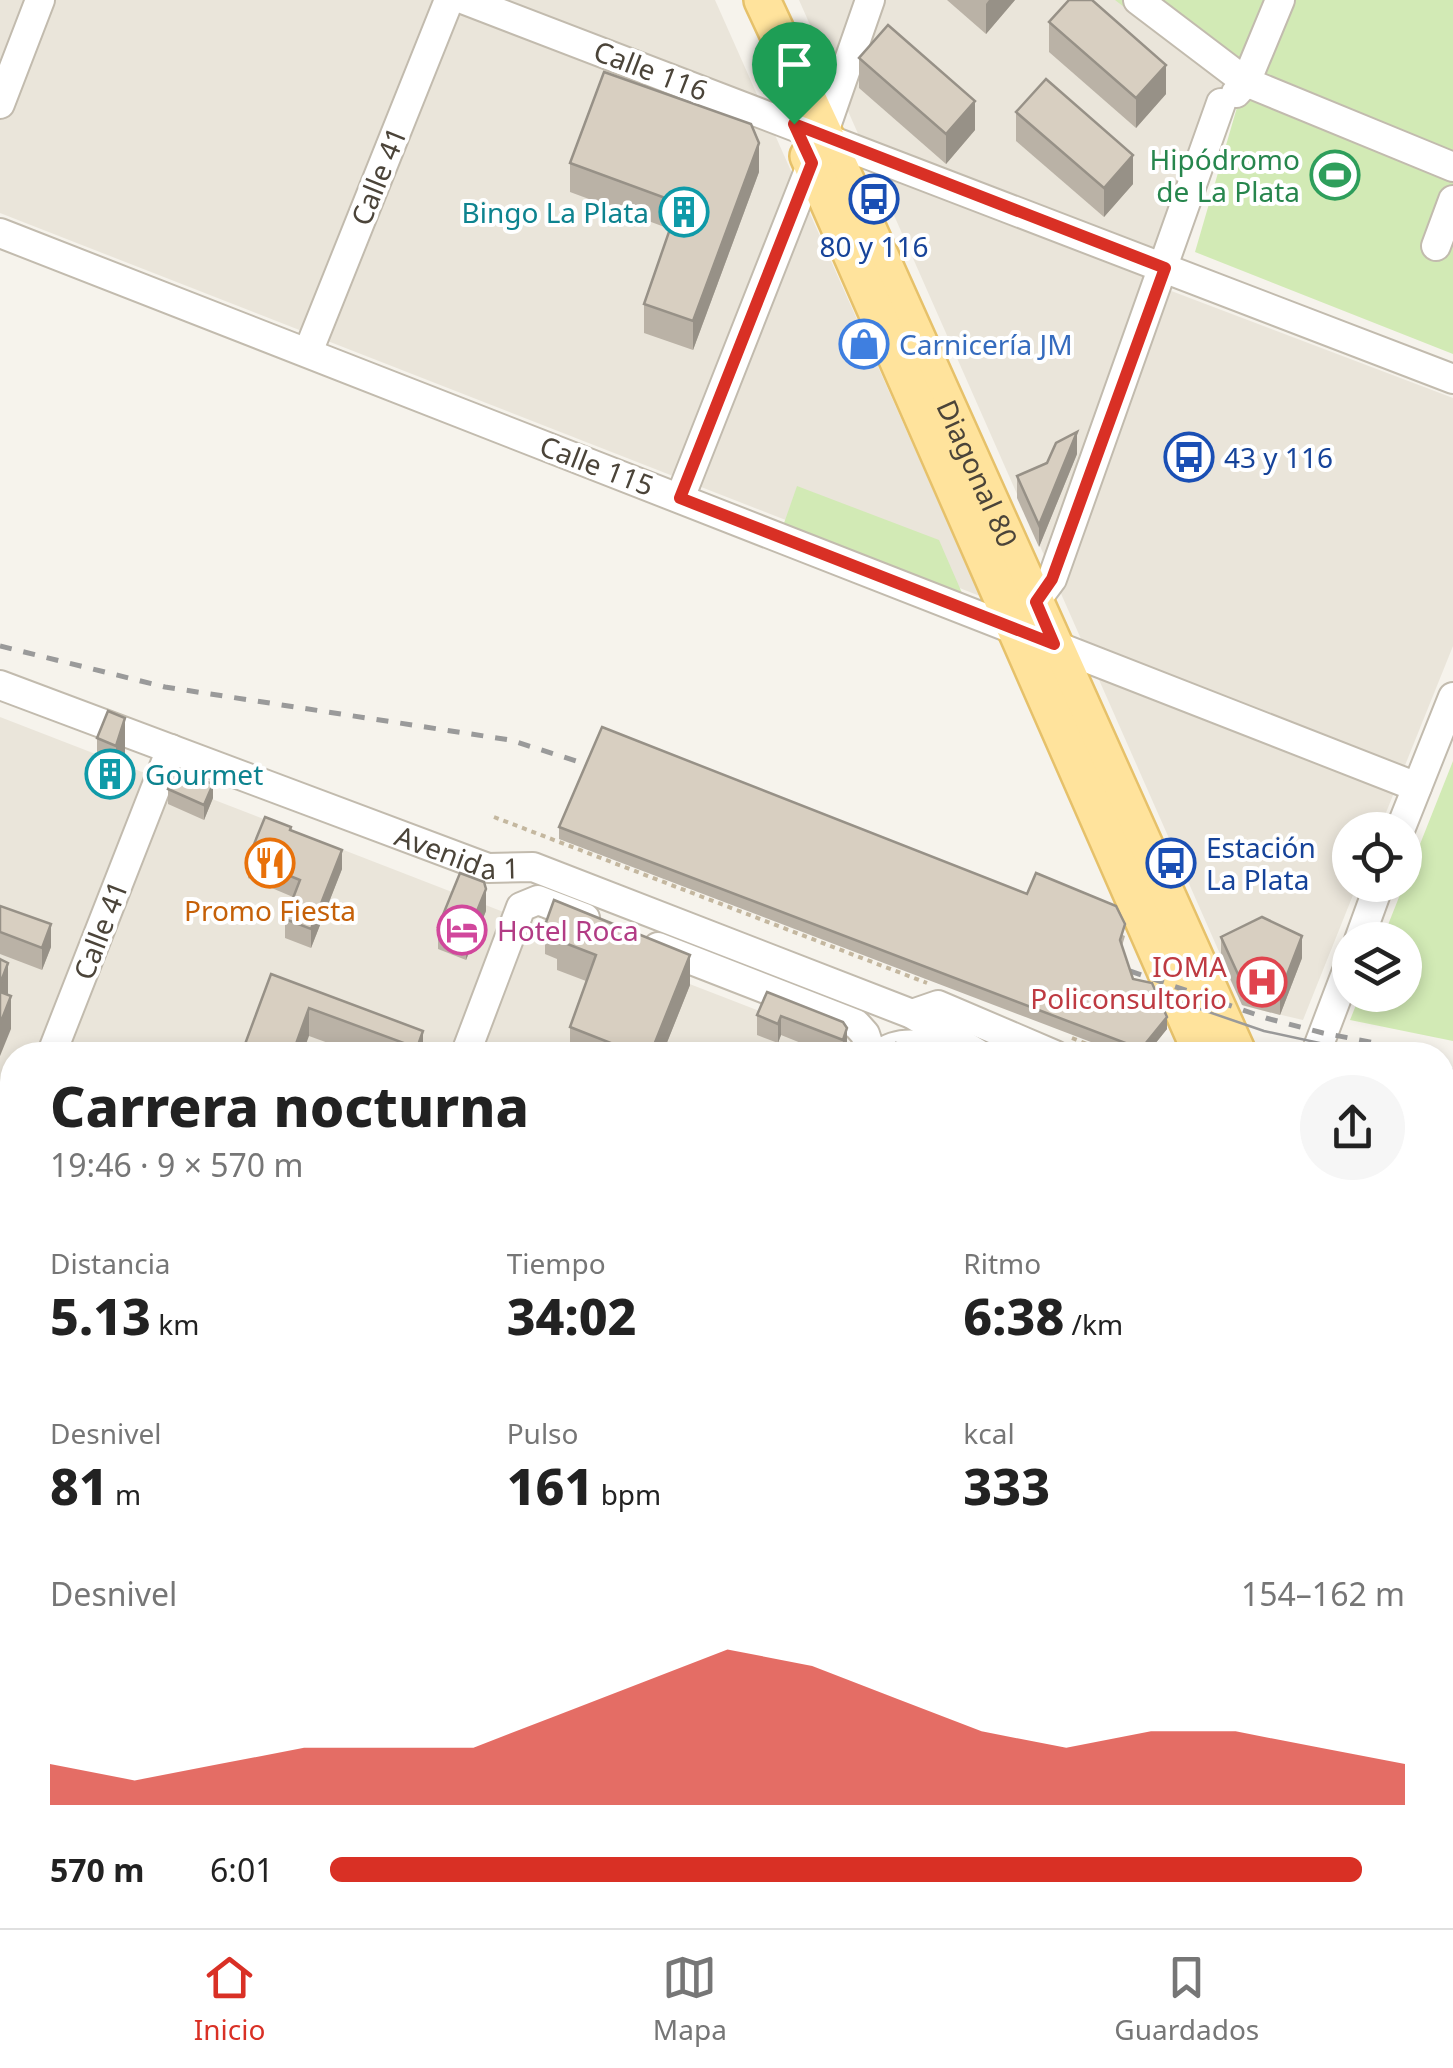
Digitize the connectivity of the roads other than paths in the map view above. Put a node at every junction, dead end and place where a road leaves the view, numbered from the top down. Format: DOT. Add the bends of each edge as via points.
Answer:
graph roads {
  1 [pos="40,0"];
  2 [pos="449,0"];
  3 [pos="465,0"];
  4 [pos="739,0"];
  5 [pos="762,0"];
  6 [pos="870,0"];
  7 [pos="1138,0"];
  8 [pos="1280,0"];
  9 [pos="1246,82"];
  10 [pos="0,104"];
  11 [pos="810,141"];
  12 [pos="1453,167"];
  13 [pos="1453,200"];
  14 [pos="0,233"];
  15 [pos="1436,246"];
  16 [pos="1165,268"];
  17 [pos="308,352"];
  18 [pos="1453,379"];
  19 [pos="680,498"];
  20 [pos="1024,616"];
  21 [pos="1054,644"];
  22 [pos="0,685"];
  23 [pos="1453,697"];
  24 [pos="170,749"];
  25 [pos="1417,787"];
  26 [pos="1407,812"];
  27 [pos="488,868"];
  28 [pos="518,913"];
  29 [pos="1332,1010"];
  30 [pos="912,1014"];
  31 [pos="56,1042"];
  32 [pos="470,1042"];
  33 [pos="869,1042"];
  34 [pos="958,1042"];
  35 [pos="1051,1042"];
  36 [pos="1197,1042"];
  37 [pos="1233,1042"];
  38 [pos="1320,1042"];
  1 -- 10 [label="street"];
  2 -- 17 [label="street, Calle 41"];
  3 -- 11 [label="street, Calle 116"];
  4 -- 11 [label="main road, Diagonal 80"];
  5 -- 11 [label="main road, Diagonal 80"];
  6 -- 11 [label="street"];
  7 -- 9 [label="street"];
  8 -- 9 [label="street"];
  9 -- 12 [label="street"];
  9 -- 16 [label="street" via="1220,106"];
  11 -- 16 [label="street, Calle 116"];
  11 -- 19 [label="street"];
  11 -- 20 [label="main road, Diagonal 80" via="858,206"];
  13 -- 15 [label="street"];
  14 -- 17 [label="street, Calle 115"];
  16 -- 18 [label="street, Calle 116"];
  16 -- 20 [label="street" via="1052,579"];
  17 -- 19 [label="street, Calle 115"];
  19 -- 20 [label="street, Calle 115"];
  20 -- 21 [label="main road, Diagonal 80"];
  20 -- 36 [label="main road, Diagonal 80"];
  21 -- 25 [label="street"];
  21 -- 37 [label="main road, Diagonal 80"];
  22 -- 24 [label="street, Avenida 1"];
  23 -- 25 [label="street"];
  24 -- 27 [label="street, Avenida 1"];
  24 -- 31 [label="street, Calle 41"];
  25 -- 26 [label="street"];
  27 -- 28 [label="street" via="506,884"];
  27 -- 30 [label="street, Avenida 1" via="533,867"];
  28 -- 32 [label="street"];
  28 -- 33 [label="street, Avenida 1" via="538,900 856,1024"];
  29 -- 38 [label="street"];
  30 -- 34 [label="street, Avenida 1"];
  30 -- 35 [label="street, Avenida 1" via="938,1005"];
}
